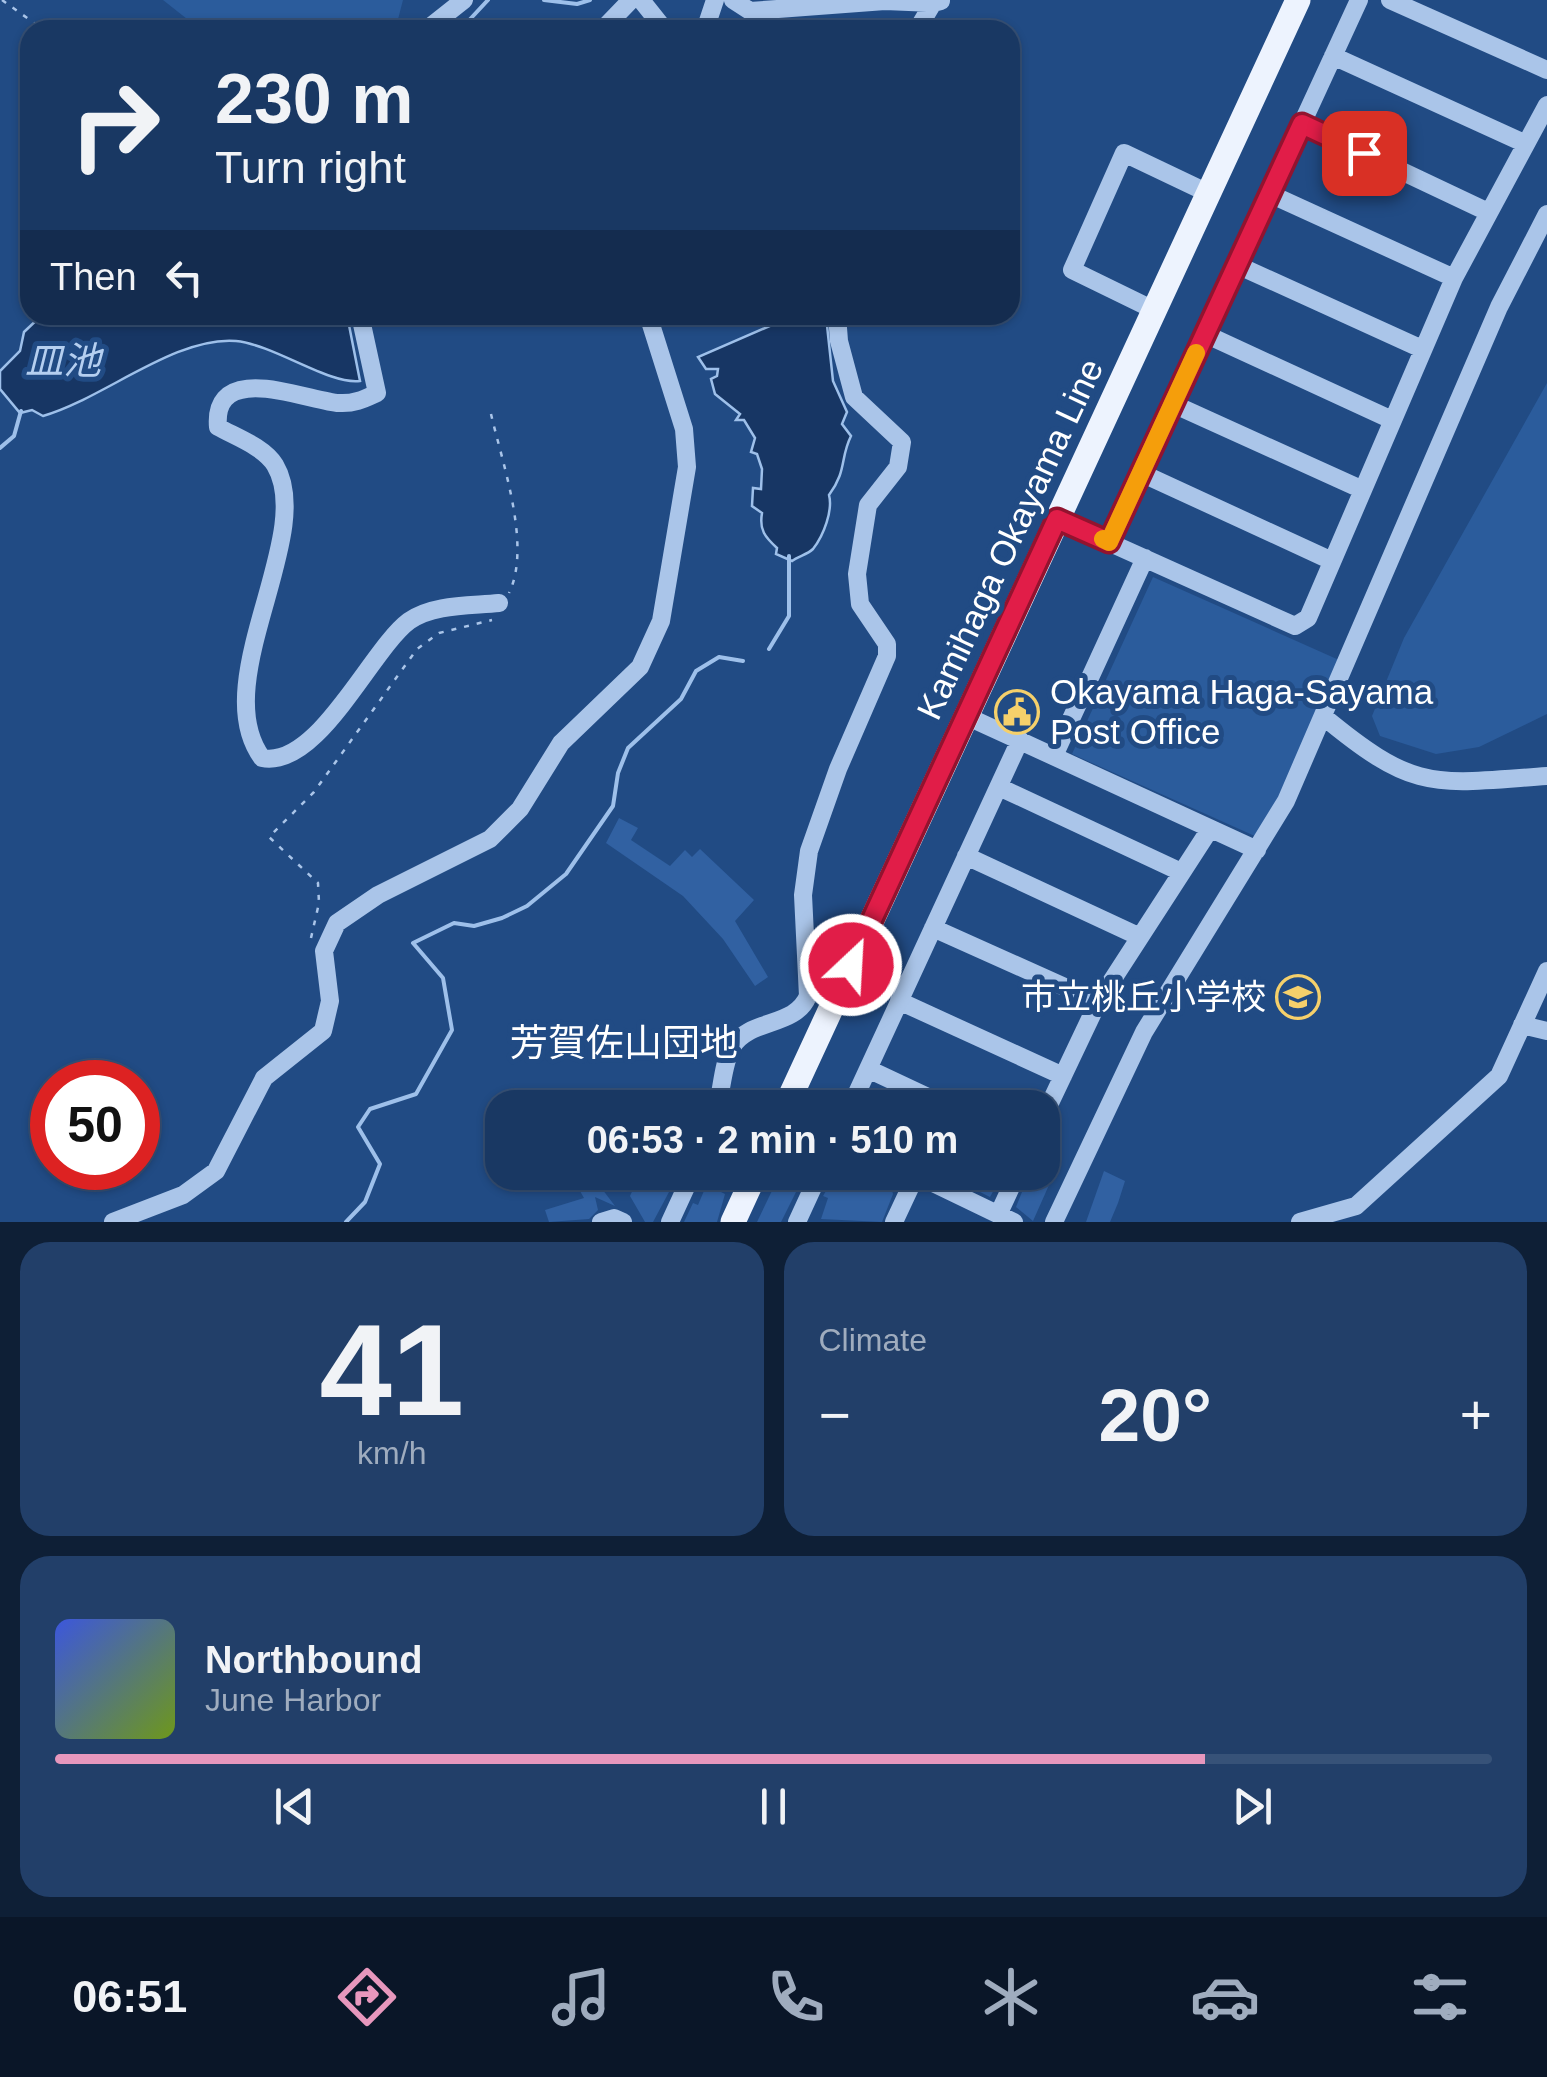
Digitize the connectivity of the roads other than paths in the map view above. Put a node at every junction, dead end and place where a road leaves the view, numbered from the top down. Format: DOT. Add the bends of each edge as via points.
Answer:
graph roads {
  1 [pos="464,0"];
  2 [pos="732,0"];
  3 [pos="1298,0"];
  4 [pos="1359,0"];
  5 [pos="1390,0"];
  6 [pos="633,1"];
  7 [pos="938,2"];
  8 [pos="439,20"];
  9 [pos="613,20"];
  10 [pos="655,20"];
  11 [pos="1333,56"];
  12 [pos="1547,70"];
  13 [pos="1547,105"];
  14 [pos="1302,124"];
  15 [pos="1526,144"];
  16 [pos="1208,192"];
  17 [pos="1270,194"];
  18 [pos="1488,212"];
  19 [pos="1547,214"];
  20 [pos="1237,265"];
  21 [pos="1454,278"];
  22 [pos="1154,310"];
  23 [pos="362,325"];
  24 [pos="651,325"];
  25 [pos="838,325"];
  26 [pos="1205,334"];
  27 [pos="1422,349"];
  28 [pos="1173,404"];
  29 [pos="1392,420"];
  30 [pos="1141,473"];
  31 [pos="1363,490"];
  32 [pos="1057,519"];
  33 [pos="1109,542"];
  34 [pos="1145,558"];
  35 [pos="1332,561"];
  36 [pos="499,602"];
  37 [pos="966,716"];
  38 [pos="1324,717"];
  39 [pos="1020,740"];
  40 [pos="1054,756"];
  41 [pos="1547,776"];
  42 [pos="999,787"];
  43 [pos="1210,829"];
  44 [pos="1256,850"];
  45 [pos="966,856"];
  46 [pos="1181,872"];
  47 [pos="933,928"];
  48 [pos="1138,936"];
  49 [pos="1547,970"];
  50 [pos="900,1000"];
  51 [pos="1098,1002"];
  52 [pos="1522,1026"];
  53 [pos="1547,1031"];
  54 [pos="868,1069"];
  55 [pos="1062,1076"];
  56 [pos="721,1090"];
  57 [pos="793,1090"];
  58 [pos="858,1090"];
  59 [pos="913,1090"];
  60 [pos="1056,1090"];
  61 [pos="685,1190"];
  62 [pos="748,1190"];
  63 [pos="811,1190"];
  64 [pos="907,1190"];
  65 [pos="947,1190"];
  66 [pos="1013,1190"];
  67 [pos="1006,1218"];
  68 [pos="113,1222"];
  69 [pos="602,1222"];
  70 [pos="624,1222"];
  71 [pos="670,1222"];
  72 [pos="733,1222"];
  73 [pos="796,1222"];
  74 [pos="894,1222"];
  75 [pos="1054,1222"];
  76 [pos="1300,1222"];
  1 -- 8 [label="street"];
  2 -- 7 [label="street" via="750,11"];
  3 -- 16 [label="main road, Kamihaga Okayama Line"];
  4 -- 11 [label="street"];
  5 -- 12 [label="street"];
  6 -- 9 [label="street"];
  6 -- 10 [label="street"];
  11 -- 14 [label="street"];
  11 -- 15 [label="street"];
  13 -- 15 [label="street"];
  14 -- 17 [label="street"];
  14 -- 18 [label="street"];
  15 -- 18 [label="street"];
  16 -- 22 [label="main road, Kamihaga Okayama Line"];
  16 -- 22 [label="street" via="1124,153 1072,270"];
  17 -- 20 [label="street"];
  17 -- 21 [label="street"];
  18 -- 21 [label="street"];
  19 -- 38 [label="street" via="1499,307"];
  20 -- 26 [label="street"];
  20 -- 27 [label="street"];
  21 -- 27 [label="street"];
  22 -- 32 [label="main road, Kamihaga Okayama Line"];
  23 -- 36 [label="street" via="377,393 336,403 249,388 217,416 218,427 266,454 281,480 283,516 253,644 247,715 253,746 273,760 298,746 357,689 393,637 423,613"];
  24 -- 68 [label="street" via="684,429 687,467 661,621 640,666 561,742 506,825 337,924 324,956 330,1001 323,1031 264,1078 216,1171 182,1195"];
  25 -- 56 [label="street" via="854,397 902,442 898,467 868,505 858,574 860,604 888,644 888,656 809,851 802,906 808,996 794,1014 740,1037 730,1049"];
  26 -- 28 [label="street"];
  26 -- 29 [label="street"];
  27 -- 29 [label="street"];
  28 -- 30 [label="street"];
  28 -- 31 [label="street"];
  29 -- 31 [label="street"];
  30 -- 33 [label="street"];
  30 -- 35 [label="street"];
  31 -- 35 [label="street"];
  32 -- 33 [label="street"];
  32 -- 37 [label="main road, Kamihaga Okayama Line"];
  33 -- 34 [label="street"];
  34 -- 35 [label="street" via="1295,626 1308,618"];
  34 -- 40 [label="street"];
  37 -- 39 [label="street"];
  37 -- 57 [label="main road, Kamihaga Okayama Line"];
  38 -- 41 [label="street" via="1387,766 1416,778 1451,783"];
  38 -- 44 [label="street"];
  39 -- 40 [label="street"];
  39 -- 42 [label="street"];
  40 -- 43 [label="street"];
  42 -- 45 [label="street"];
  42 -- 46 [label="street"];
  43 -- 44 [label="street"];
  43 -- 46 [label="street"];
  44 -- 75 [label="street" via="1144,1032"];
  45 -- 47 [label="street"];
  45 -- 48 [label="street"];
  46 -- 48 [label="street"];
  47 -- 50 [label="street"];
  47 -- 51 [label="street"];
  48 -- 51 [label="street"];
  49 -- 52 [label="street"];
  50 -- 54 [label="street"];
  50 -- 55 [label="street"];
  51 -- 55 [label="street"];
  52 -- 53 [label="street"];
  52 -- 76 [label="street" via="1499,1076 1356,1206"];
  54 -- 58 [label="street"];
  54 -- 59 [label="street"];
  55 -- 60 [label="street"];
  61 -- 71 [label="street"];
  62 -- 72 [label="main road"];
  63 -- 73 [label="street"];
  64 -- 74 [label="street"];
  65 -- 67 [label="street"];
  66 -- 67 [label="street"];
  69 -- 70 [label="street"];
}
